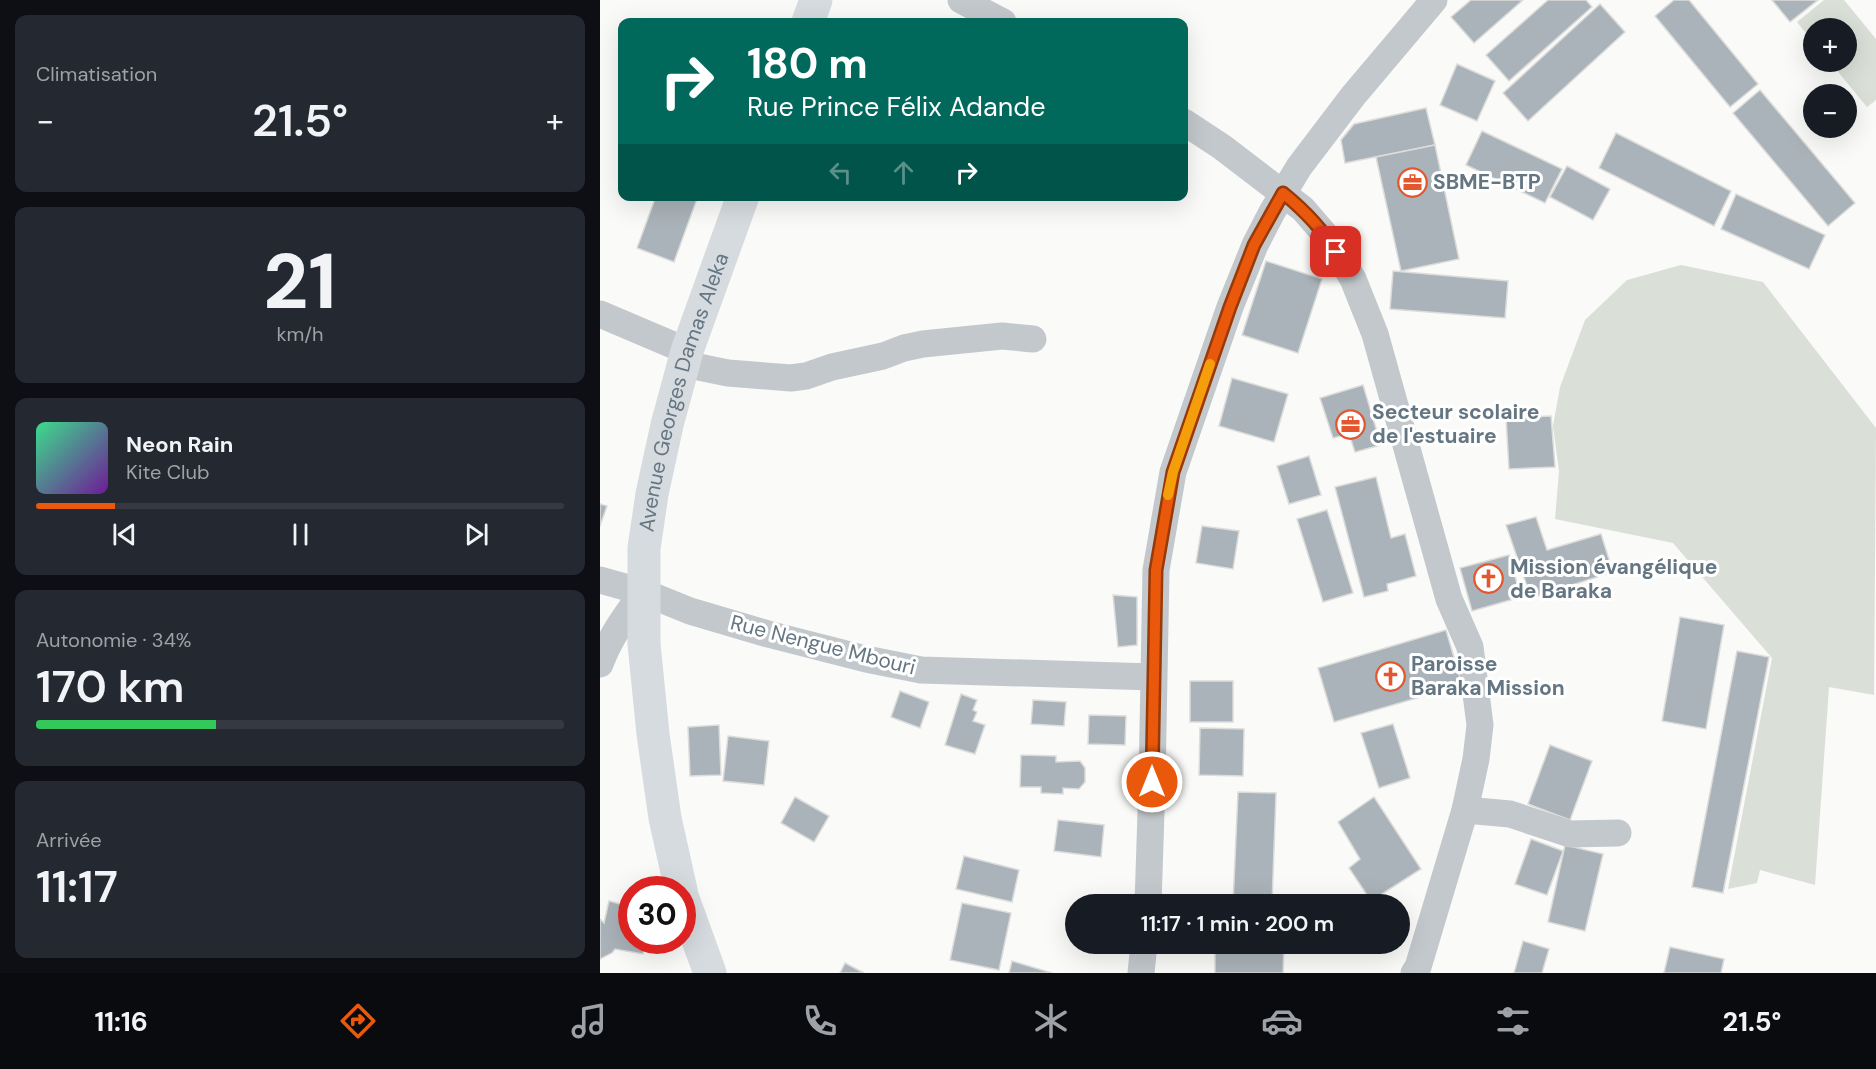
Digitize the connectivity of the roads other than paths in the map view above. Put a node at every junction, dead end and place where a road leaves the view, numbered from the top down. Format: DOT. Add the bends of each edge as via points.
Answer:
graph roads {
  1 [pos="816,0"];
  2 [pos="961,0"];
  3 [pos="1434,0"];
  4 [pos="809,18"];
  5 [pos="995,18"];
  6 [pos="1188,125"];
  7 [pos="1283,193"];
  8 [pos="741,201"];
  9 [pos="600,314"];
  10 [pos="1033,339"];
  11 [pos="686,357"];
  12 [pos="600,580"];
  13 [pos="643,592"];
  14 [pos="600,664"];
  15 [pos="1153,677"];
  16 [pos="1465,810"];
  17 [pos="1618,833"];
  18 [pos="678,876"];
  19 [pos="1148,894"];
  20 [pos="696,934"];
  21 [pos="1143,954"];
  22 [pos="710,973"];
  23 [pos="1141,973"];
  24 [pos="1414,973"];
  1 -- 4 [label="main road"];
  2 -- 5 [label="street"];
  3 -- 7 [label="street" via="1353,96"];
  6 -- 7 [label="street"];
  7 -- 15 [label="street" via="1254,245 1173,472 1156,570"];
  7 -- 16 [label="street" via="1328,238 1353,279 1378,344 1449,599 1470,647 1480,725"];
  8 -- 11 [label="main road, Avenue Georges Damas Aleka"];
  9 -- 11 [label="street"];
  10 -- 11 [label="street" via="1002,336 923,344 791,378 728,373"];
  11 -- 13 [label="main road, Avenue Georges Damas Aleka" via="652,494 644,548"];
  12 -- 13 [label="street, Rue Nengue Mbouri"];
  13 -- 14 [label="street" via="623,618"];
  13 -- 15 [label="street, Rue Nengue Mbouri" via="690,611 768,634 921,670"];
  13 -- 18 [label="main road, Avenue Georges Damas Aleka" via="653,734"];
  15 -- 19 [label="street"];
  16 -- 17 [label="street" via="1510,814 1569,834"];
  16 -- 24 [label="street"];
  20 -- 22 [label="main road"];
  21 -- 23 [label="street"];
}
